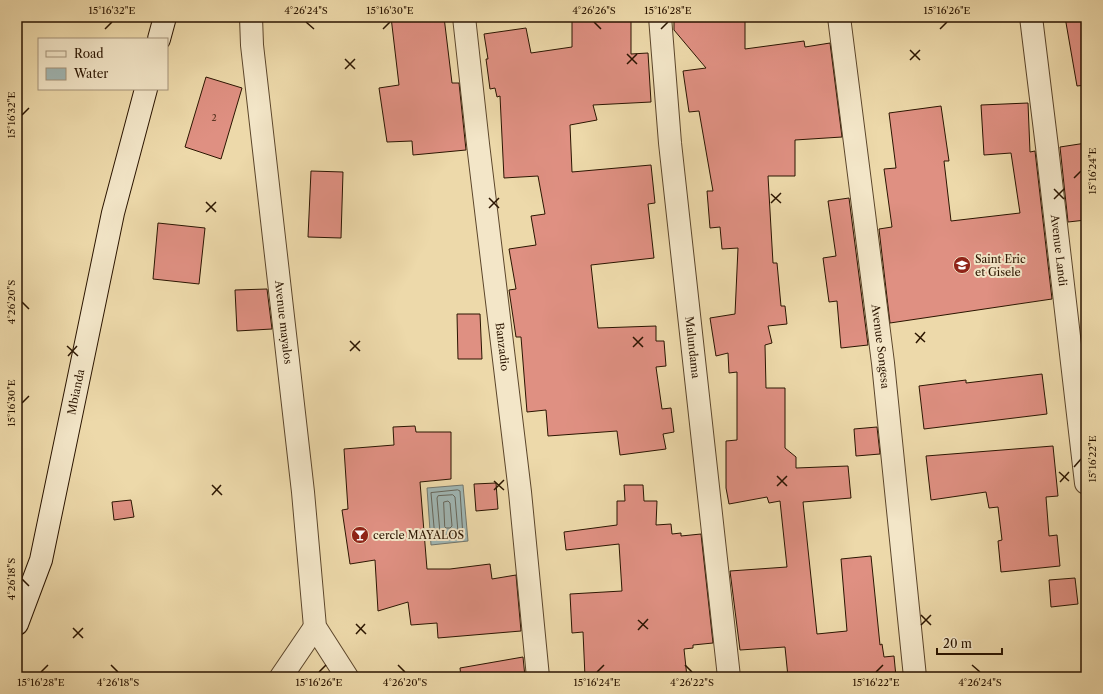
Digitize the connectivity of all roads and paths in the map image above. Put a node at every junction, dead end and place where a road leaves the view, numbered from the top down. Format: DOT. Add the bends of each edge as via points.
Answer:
graph roads {
  1 [pos="165,17"];
  2 [pos="251,17"];
  3 [pos="464,17"];
  4 [pos="660,17"];
  5 [pos="839,17"];
  6 [pos="1031,17"];
  7 [pos="159,38"];
  8 [pos="146,90"];
  9 [pos="1086,483"];
  10 [pos="17,624"];
  11 [pos="315,626"];
  12 [pos="281,677"];
  13 [pos="347,677"];
  14 [pos="538,677"];
  15 [pos="729,677"];
  16 [pos="915,677"];
  1 -- 7 [label="street"];
  2 -- 11 [label="street, Avenue mayalos" via="252,45 303,492"];
  3 -- 14 [label="street, Banzadio" via="520,492"];
  4 -- 15 [label="street, Malundama" via="671,151"];
  5 -- 16 [label="street, Avenue Songesa" via="883,363"];
  6 -- 9 [label="street, Avenue Landi"];
  8 -- 10 [label="street, Mbianda" via="113,214 41,560"];
  11 -- 12 [label="street"];
  11 -- 13 [label="street"];
}
